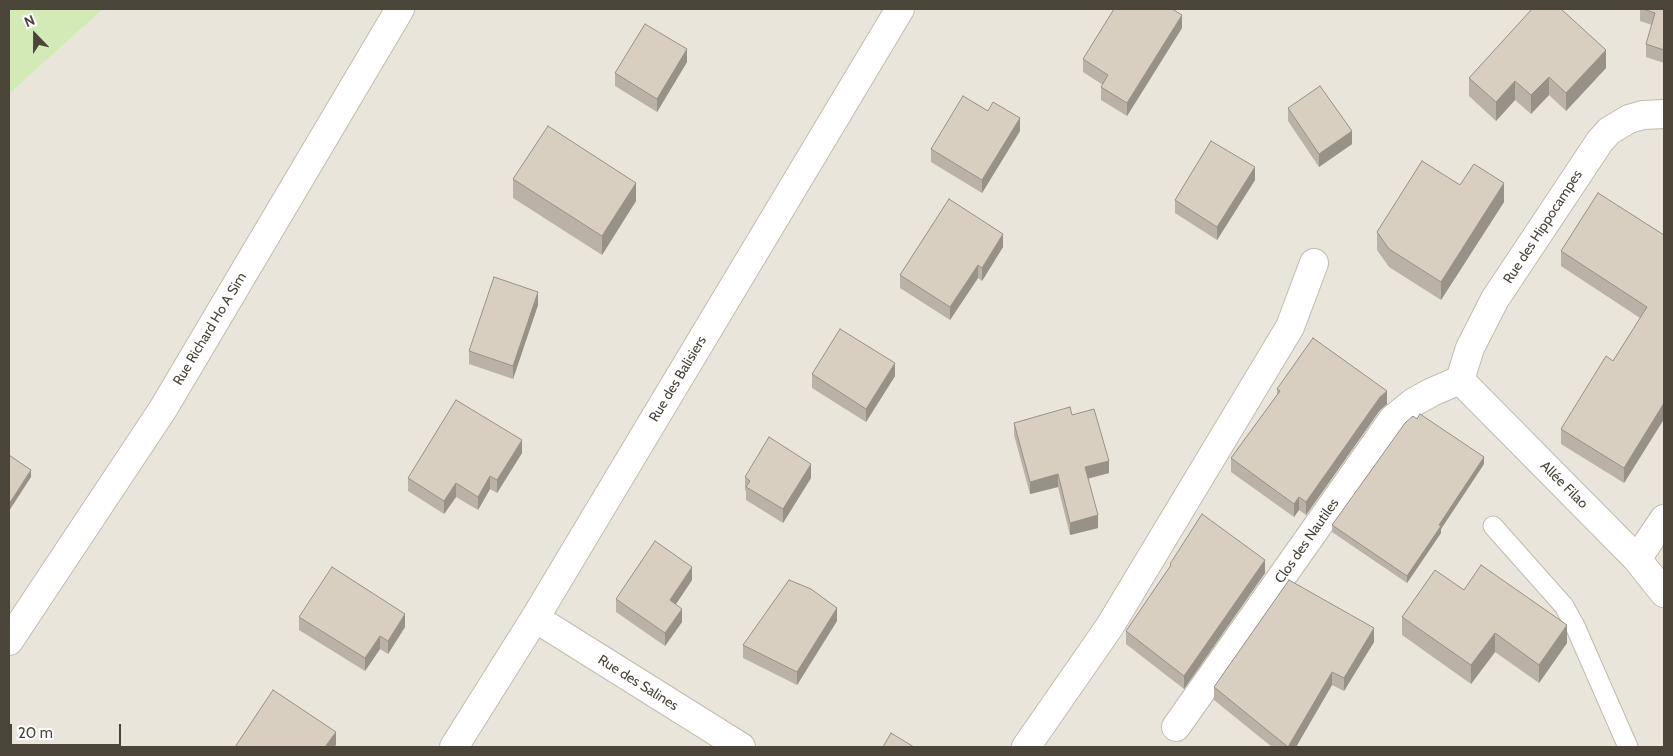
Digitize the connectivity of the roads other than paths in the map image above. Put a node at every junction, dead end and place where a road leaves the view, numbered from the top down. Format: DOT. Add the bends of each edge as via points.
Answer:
graph roads {
  1 [pos="400,9"];
  2 [pos="900,9"];
  3 [pos="1664,114"];
  4 [pos="1314,262"];
  5 [pos="1460,380"];
  6 [pos="1664,519"];
  7 [pos="1493,526"];
  8 [pos="1637,559"];
  9 [pos="1664,593"];
  10 [pos="535,618"];
  11 [pos="9,641"];
  12 [pos="1176,727"];
  13 [pos="454,747"];
  14 [pos="741,747"];
  15 [pos="1026,747"];
  16 [pos="1628,747"];
  1 -- 11 [label="street, Rue Richard Ho A Sim" via="163,409"];
  2 -- 10 [label="street, Rue des Balisiers"];
  3 -- 5 [label="street, Rue des Hippocampes" via="1643,115 1629,120 1600,140 1495,299 1470,348"];
  4 -- 15 [label="street" via="1290,327 1110,626"];
  5 -- 8 [label="street, Allée Filao"];
  5 -- 12 [label="street, Clos des Nautiles" via="1432,392 1393,420"];
  6 -- 8 [label="street"];
  7 -- 16 [label="lane" via="1564,606"];
  8 -- 9 [label="street, Allée Filao"];
  10 -- 13 [label="street, Rue des Balisiers"];
  10 -- 14 [label="street, Rue des Salines"];
}
